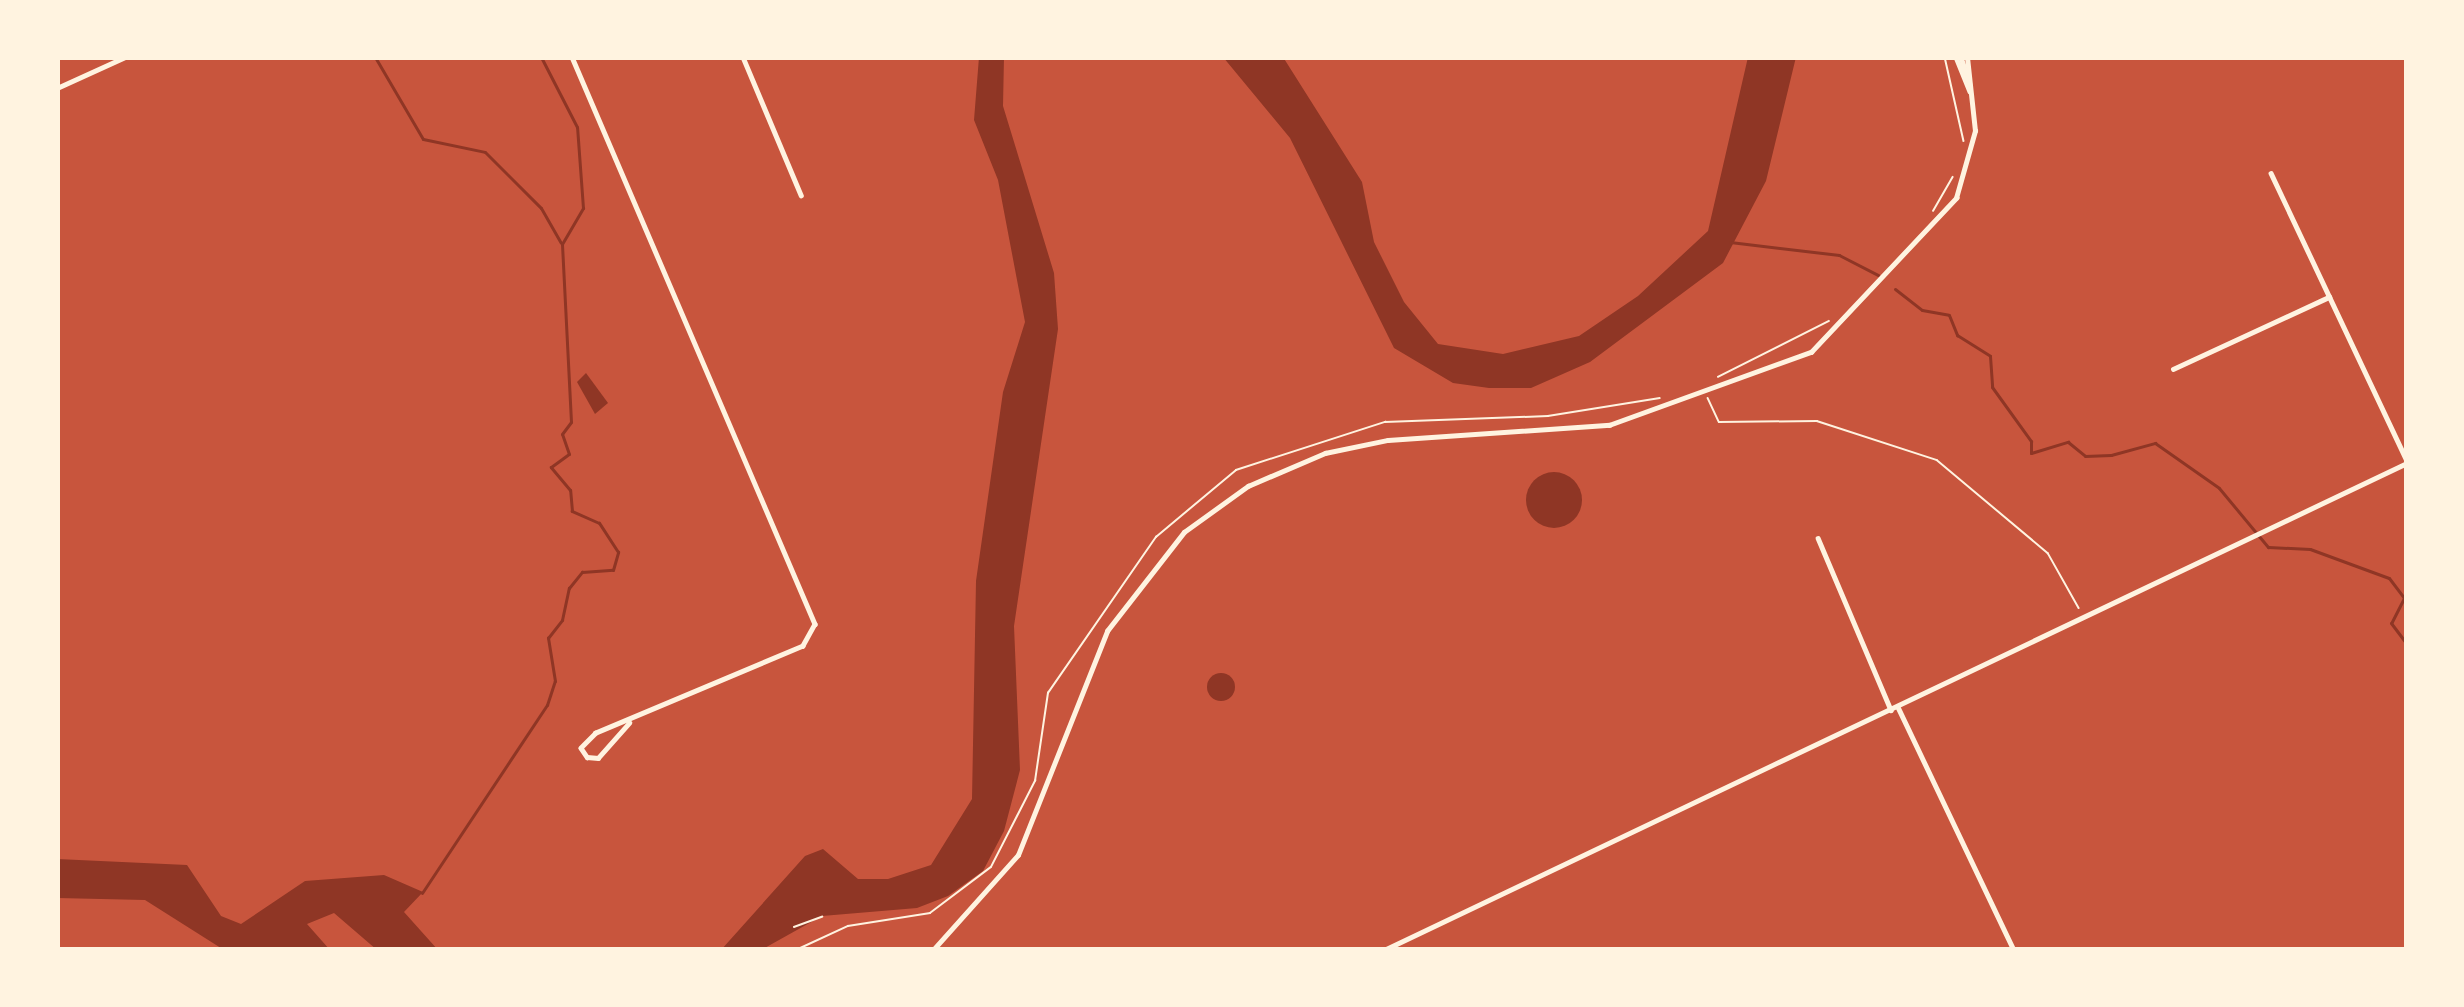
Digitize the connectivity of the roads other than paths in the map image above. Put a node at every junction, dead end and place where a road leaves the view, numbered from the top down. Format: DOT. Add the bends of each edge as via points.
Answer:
graph roads {
  1 [pos="124,57"];
  2 [pos="572,57"];
  3 [pos="743,57"];
  4 [pos="1961,57"];
  5 [pos="57,88"];
  6 [pos="1974,95"];
  7 [pos="2271,173"];
  8 [pos="801,195"];
  9 [pos="2329,297"];
  10 [pos="2173,369"];
  11 [pos="2407,462"];
  12 [pos="1818,538"];
  13 [pos="1898,706"];
  14 [pos="1891,710"];
  15 [pos="629,723"];
  16 [pos="933,950"];
  17 [pos="1384,950"];
  18 [pos="2014,950"];
  1 -- 5 [label="street"];
  2 -- 15 [label="street" via="814,624 803,646"];
  3 -- 8 [label="street"];
  4 -- 6 [label="street"];
  4 -- 6 [label="street"];
  6 -- 16 [label="street" via="1966,178 1925,238 1811,352 1707,395 1598,427 1350,446 1297,462 1218,505 1156,560 1119,610 1018,855"];
  7 -- 9 [label="street"];
  9 -- 10 [label="street"];
  9 -- 11 [label="street"];
  11 -- 13 [label="street"];
  12 -- 14 [label="street"];
  13 -- 14 [label="street"];
  13 -- 18 [label="street"];
  14 -- 17 [label="street"];
  15 -- 15 [label="street" via="586,740 587,757 598,758"];
}
